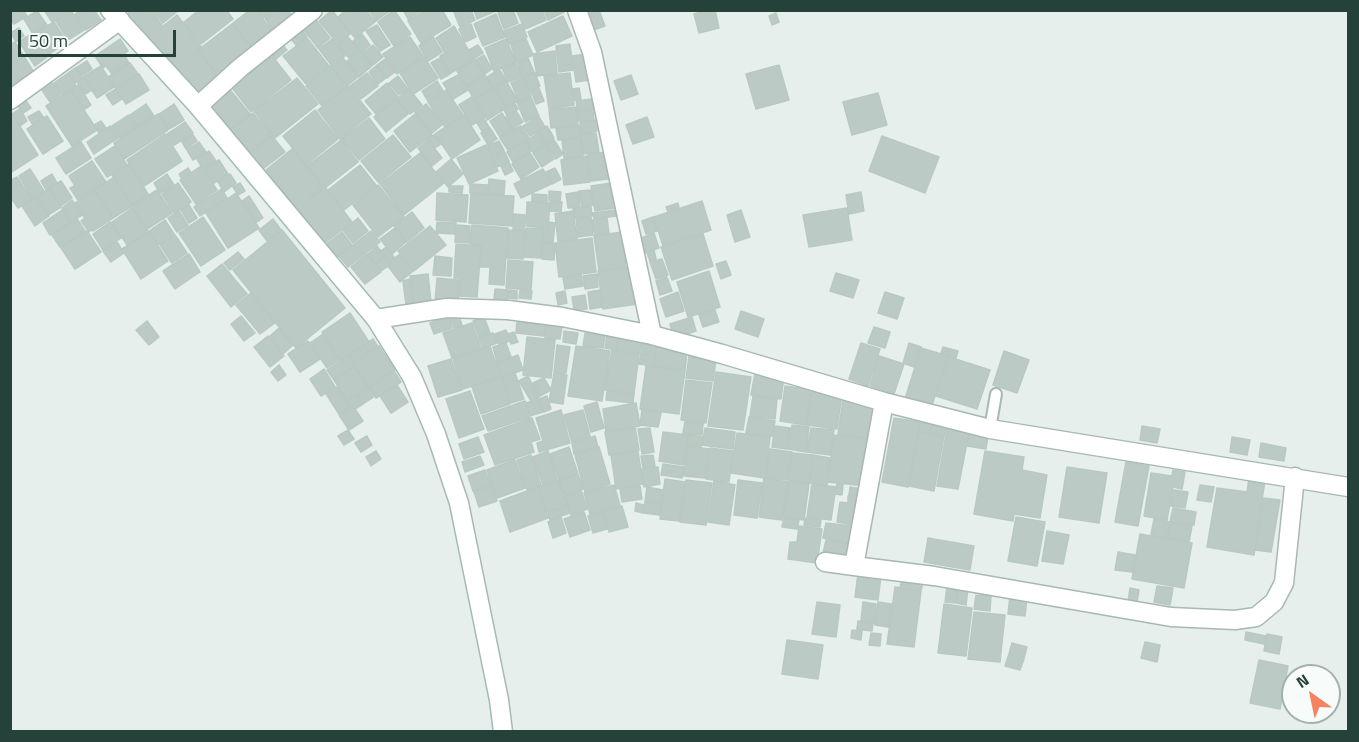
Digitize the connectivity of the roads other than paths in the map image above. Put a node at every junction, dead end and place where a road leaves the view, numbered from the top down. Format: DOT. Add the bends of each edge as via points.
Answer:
graph roads {
  1 [pos="313,10"];
  2 [pos="577,10"];
  3 [pos="115,15"];
  4 [pos="10,100"];
  5 [pos="198,106"];
  6 [pos="376,319"];
  7 [pos="652,336"];
  8 [pos="996,394"];
  9 [pos="884,402"];
  10 [pos="990,429"];
  11 [pos="1295,477"];
  12 [pos="1348,487"];
  13 [pos="825,562"];
  14 [pos="854,566"];
  15 [pos="503,732"];
  1 -- 5 [label="street"];
  2 -- 7 [label="street" via="592,52"];
  3 -- 4 [label="street"];
  3 -- 5 [label="street"];
  5 -- 6 [label="street"];
  6 -- 7 [label="street" via="447,308 508,310"];
  6 -- 15 [label="street" via="412,377 459,503"];
  7 -- 9 [label="street"];
  8 -- 10 [label="lane"];
  9 -- 10 [label="street"];
  9 -- 14 [label="street"];
  10 -- 11 [label="street"];
  11 -- 12 [label="street"];
  11 -- 14 [label="street" via="1284,583 1274,602 1256,617 1171,617"];
  13 -- 14 [label="street"];
}
